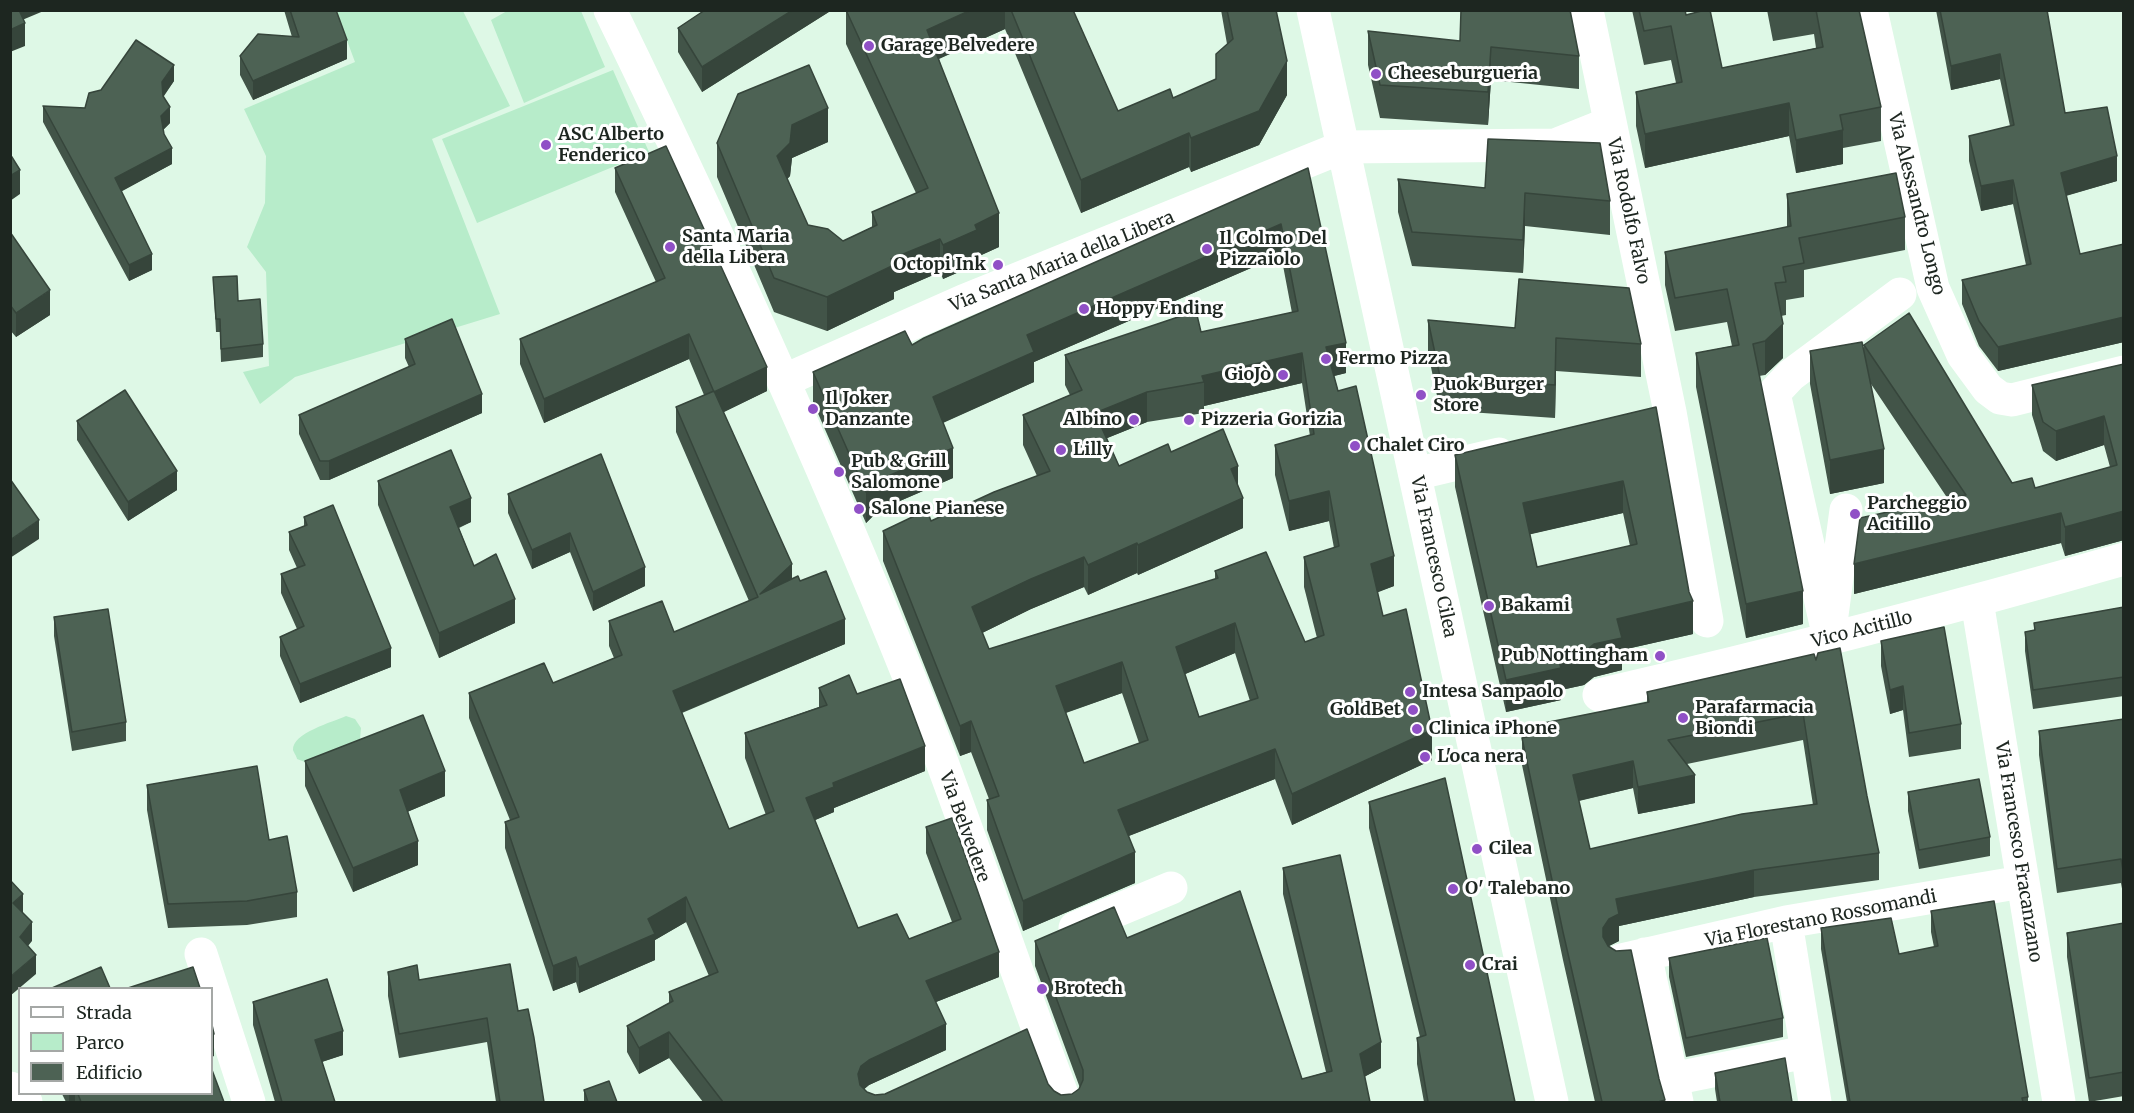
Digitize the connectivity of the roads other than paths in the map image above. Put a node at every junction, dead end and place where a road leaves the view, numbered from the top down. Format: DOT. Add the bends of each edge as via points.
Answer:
graph roads {
  1 [pos="610,10"];
  2 [pos="1313,10"];
  3 [pos="1587,10"];
  4 [pos="1871,10"];
  5 [pos="1610,123"];
  6 [pos="1343,147"];
  7 [pos="1900,294"];
  8 [pos="2124,372"];
  9 [pos="783,381"];
  10 [pos="1670,412"];
  11 [pos="1637,420"];
  12 [pos="1526,447"];
  13 [pos="1415,474"];
  14 [pos="1846,510"];
  15 [pos="2124,559"];
  16 [pos="1977,601"];
  17 [pos="1707,621"];
  18 [pos="1828,638"];
  19 [pos="1599,695"];
  20 [pos="2022,882"];
  21 [pos="1170,888"];
  22 [pos="1786,922"];
  23 [pos="1031,947"];
  24 [pos="201,954"];
  25 [pos="212,987"];
  26 [pos="213,991"];
  27 [pos="1806,1052"];
  28 [pos="10,1088"];
  29 [pos="1674,1091"];
  30 [pos="26,1102"];
  31 [pos="249,1102"];
  32 [pos="1065,1102"];
  33 [pos="1552,1102"];
  34 [pos="1815,1102"];
  35 [pos="2059,1102"];
  1 -- 9 [label="street"];
  2 -- 6 [label="street, Via Francesco Cilea"];
  3 -- 5 [label="street, Via Rodolfo Falvo"];
  4 -- 8 [label="street, Via Alessandro Longo" via="1933,288 1964,355 1988,389 2000,398 2012,400"];
  5 -- 6 [label="street" via="1554,145"];
  5 -- 10 [label="street, Via Rodolfo Falvo"];
  6 -- 9 [label="street, Via Santa Maria della Libera" via="963,301"];
  6 -- 13 [label="street, Via Francesco Cilea"];
  7 -- 18 [label="street" via="1791,375 1774,393"];
  9 -- 23 [label="street, Via Belvedere" via="926,722"];
  10 -- 11 [label="street"];
  10 -- 17 [label="street, Via Rodolfo Falvo"];
  12 -- 13 [label="street"];
  13 -- 33 [label="street, Via Francesco Cilea"];
  14 -- 18 [label="street"];
  15 -- 16 [label="street, Vico Acitillo"];
  16 -- 18 [label="street, Vico Acitillo"];
  16 -- 20 [label="street, Via Francesco Fracanzano"];
  18 -- 19 [label="street, Vico Acitillo"];
  20 -- 22 [label="street, Via Florestano Rossomandi"];
  20 -- 35 [label="street, Via Francesco Fracanzano"];
  21 -- 23 [label="street"];
  22 -- 27 [label="street"];
  22 -- 29 [label="street, Via Florestano Rossomandi" via="1633,957"];
  23 -- 32 [label="street, Via Belvedere" via="1026,1034"];
  24 -- 25 [label="street"];
  26 -- 31 [label="street"];
  27 -- 29 [label="street"];
  27 -- 34 [label="street"];
  28 -- 30 [label="street"];
}
